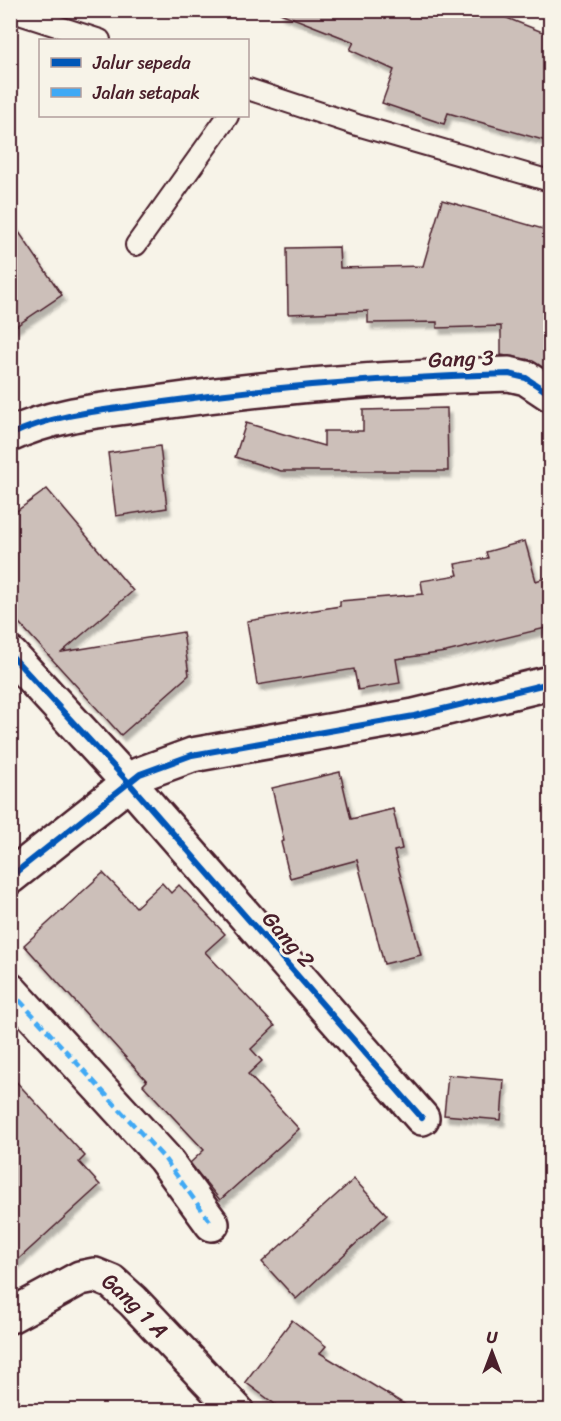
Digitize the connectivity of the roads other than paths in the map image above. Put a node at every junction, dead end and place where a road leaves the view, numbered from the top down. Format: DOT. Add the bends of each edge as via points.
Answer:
graph roads {
  1 [pos="10,11"];
  2 [pos="97,39"];
  3 [pos="249,89"];
  4 [pos="227,117"];
  5 [pos="550,181"];
  6 [pos="136,245"];
  7 [pos="550,394"];
  8 [pos="10,435"];
  9 [pos="10,654"];
  10 [pos="550,682"];
  11 [pos="129,783"];
  12 [pos="10,877"];
  13 [pos="10,990"];
  14 [pos="422,1118"];
  15 [pos="212,1224"];
  16 [pos="10,1316"];
  17 [pos="236,1410"];
  1 -- 2 [label="lane"];
  3 -- 5 [label="lane"];
  4 -- 6 [label="lane"];
  7 -- 8 [label="street, Gang 3" via="526,378 509,374 368,380 232,392 87,413"];
  9 -- 11 [label="street, Gang 2"];
  10 -- 11 [label="street" via="414,716 192,755 140,774"];
  11 -- 12 [label="street"];
  11 -- 14 [label="street, Gang 2"];
  13 -- 15 [label="street" via="164,1158"];
  16 -- 17 [label="street, Gang 1 A" via="80,1278 95,1275 112,1282"];
}
